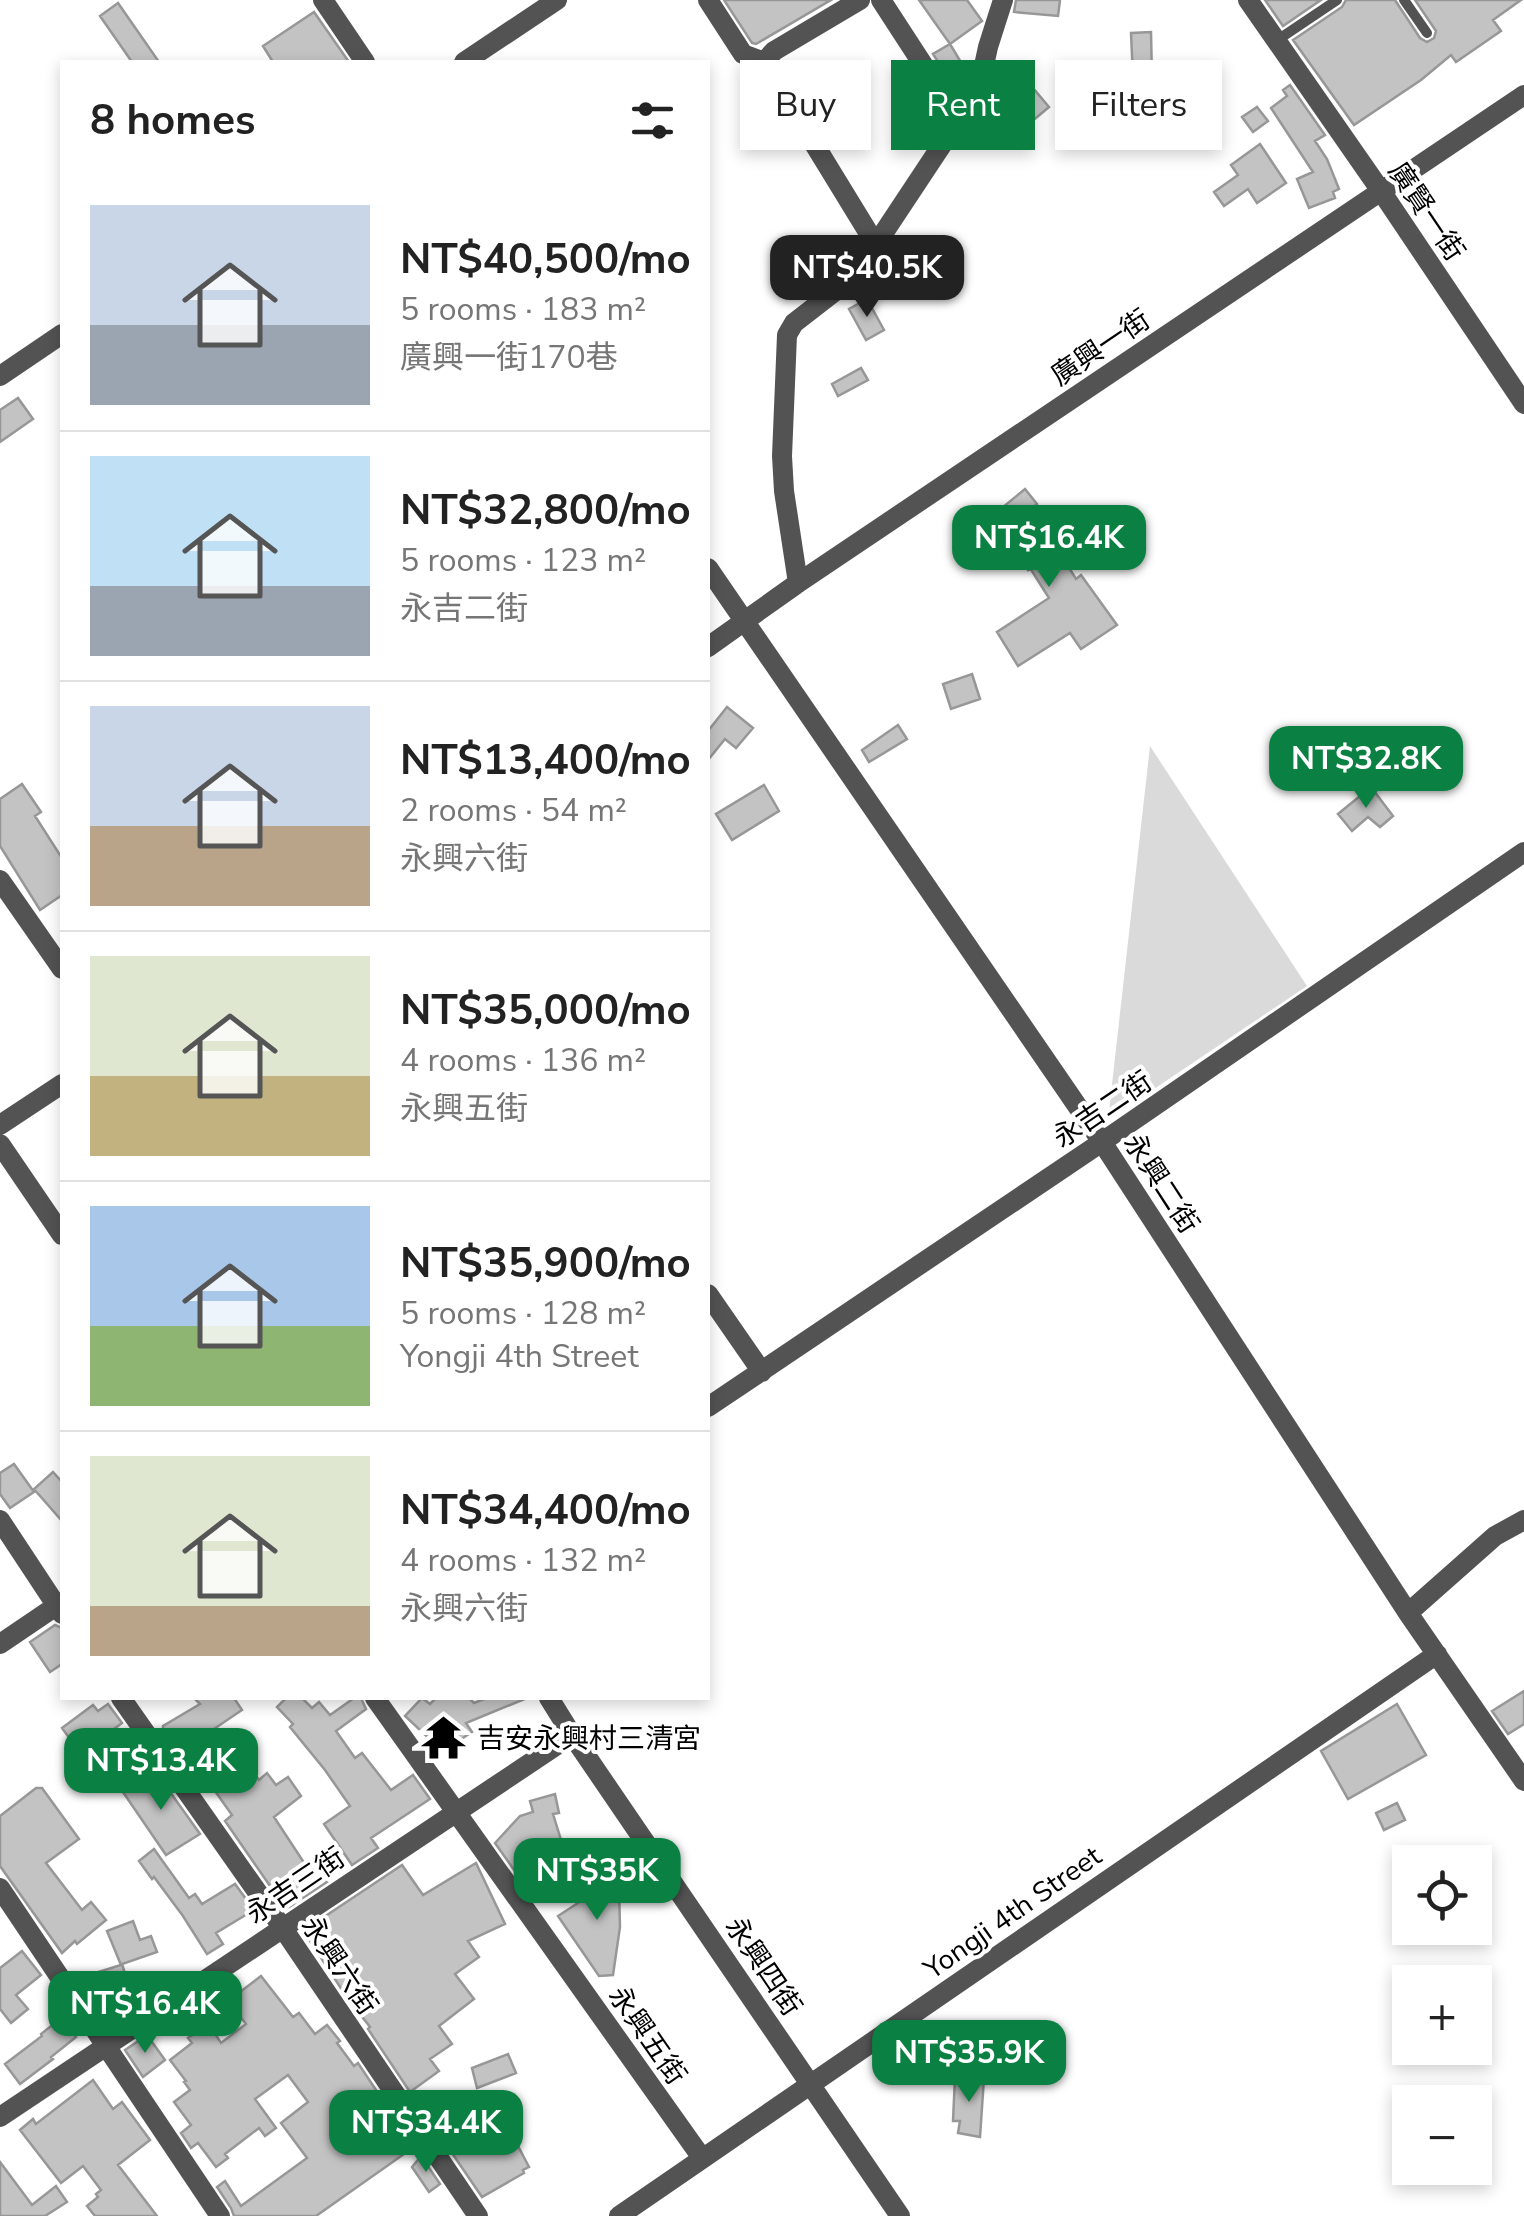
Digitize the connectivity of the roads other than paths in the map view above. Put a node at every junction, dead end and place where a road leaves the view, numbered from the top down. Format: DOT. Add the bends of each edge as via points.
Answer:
graph roads {
  1 [pos="323,0"];
  2 [pos="557,0"];
  3 [pos="708,0"];
  4 [pos="860,0"];
  5 [pos="881,0"];
  6 [pos="1003,0"];
  7 [pos="1248,0"];
  8 [pos="1337,0"];
  9 [pos="1404,0"];
  10 [pos="1427,33"];
  11 [pos="1276,41"];
  12 [pos="365,60"];
  13 [pos="467,60"];
  14 [pos="759,60"];
  15 [pos="766,60"];
  16 [pos="920,60"];
  17 [pos="987,60"];
  18 [pos="1524,95"];
  19 [pos="818,150"];
  20 [pos="938,150"];
  21 [pos="1381,191"];
  22 [pos="876,244"];
  23 [pos="60,335"];
  24 [pos="0,376"];
  25 [pos="1524,404"];
  26 [pos="710,571"];
  27 [pos="798,583"];
  28 [pos="744,622"];
  29 [pos="710,646"];
  30 [pos="1524,852"];
  31 [pos="0,880"];
  32 [pos="60,966"];
  33 [pos="60,1085"];
  34 [pos="0,1125"];
  35 [pos="1102,1142"];
  36 [pos="0,1144"];
  37 [pos="60,1231"];
  38 [pos="710,1297"];
  39 [pos="762,1372"];
  40 [pos="710,1406"];
  41 [pos="0,1520"];
  42 [pos="1524,1520"];
  43 [pos="60,1606"];
  44 [pos="60,1608"];
  45 [pos="1408,1614"];
  46 [pos="0,1644"];
  47 [pos="1437,1654"];
  48 [pos="122,1700"];
  49 [pos="376,1700"];
  50 [pos="550,1700"];
  51 [pos="572,1735"];
  52 [pos="1524,1782"];
  53 [pos="456,1811"];
  54 [pos="0,1888"];
  55 [pos="282,1927"];
  56 [pos="107,2044"];
  57 [pos="811,2084"];
  58 [pos="0,2117"];
  59 [pos="702,2158"];
  60 [pos="220,2216"];
  61 [pos="478,2216"];
  62 [pos="618,2216"];
  63 [pos="900,2216"];
  1 -- 12 [label="street"];
  2 -- 13 [label="street"];
  3 -- 14 [label="street" via="743,54"];
  4 -- 15 [label="street"];
  5 -- 16 [label="street"];
  6 -- 17 [label="street"];
  7 -- 11 [label="street, 廣賢一街"];
  8 -- 11 [label="lane"];
  9 -- 10 [label="lane"];
  11 -- 21 [label="street, 廣賢一街"];
  18 -- 21 [label="street, 廣興一街"];
  19 -- 22 [label="street"];
  20 -- 22 [label="street"];
  21 -- 25 [label="street, 廣賢一街"];
  21 -- 27 [label="street, 廣興一街"];
  22 -- 27 [label="street" via="843,285 786,335 782,456"];
  23 -- 24 [label="street"];
  26 -- 28 [label="street, 永興二街"];
  27 -- 28 [label="street, 廣興一街"];
  28 -- 29 [label="street, 廣興一街"];
  28 -- 35 [label="street, 永興二街"];
  30 -- 35 [label="street, 永吉二街"];
  31 -- 32 [label="street"];
  33 -- 34 [label="street"];
  35 -- 39 [label="street, 永吉二街"];
  35 -- 45 [label="street, 永興二街"];
  36 -- 37 [label="street"];
  38 -- 39 [label="street"];
  39 -- 40 [label="street, 永吉二街"];
  41 -- 43 [label="street"];
  42 -- 45 [label="street" via="1494,1536"];
  44 -- 46 [label="street"];
  45 -- 47 [label="street, 永興二街"];
  47 -- 52 [label="street, 永興二街"];
  47 -- 57 [label="street, Yongji 4th Street"];
  48 -- 55 [label="street, 永興六街"];
  49 -- 53 [label="street, 永興五街"];
  50 -- 51 [label="street, 永興四街"];
  51 -- 53 [label="street, 永吉三街"];
  51 -- 57 [label="street, 永興四街"];
  53 -- 55 [label="street, 永吉三街"];
  53 -- 59 [label="street, 永興五街"];
  54 -- 56 [label="street"];
  55 -- 56 [label="street, 永吉三街"];
  55 -- 61 [label="street, 永興六街"];
  56 -- 58 [label="street, 永吉三街"];
  56 -- 60 [label="street"];
  57 -- 59 [label="street, Yongji 4th Street"];
  57 -- 63 [label="street, 永興四街"];
  59 -- 62 [label="street, Yongji 4th Street"];
}
